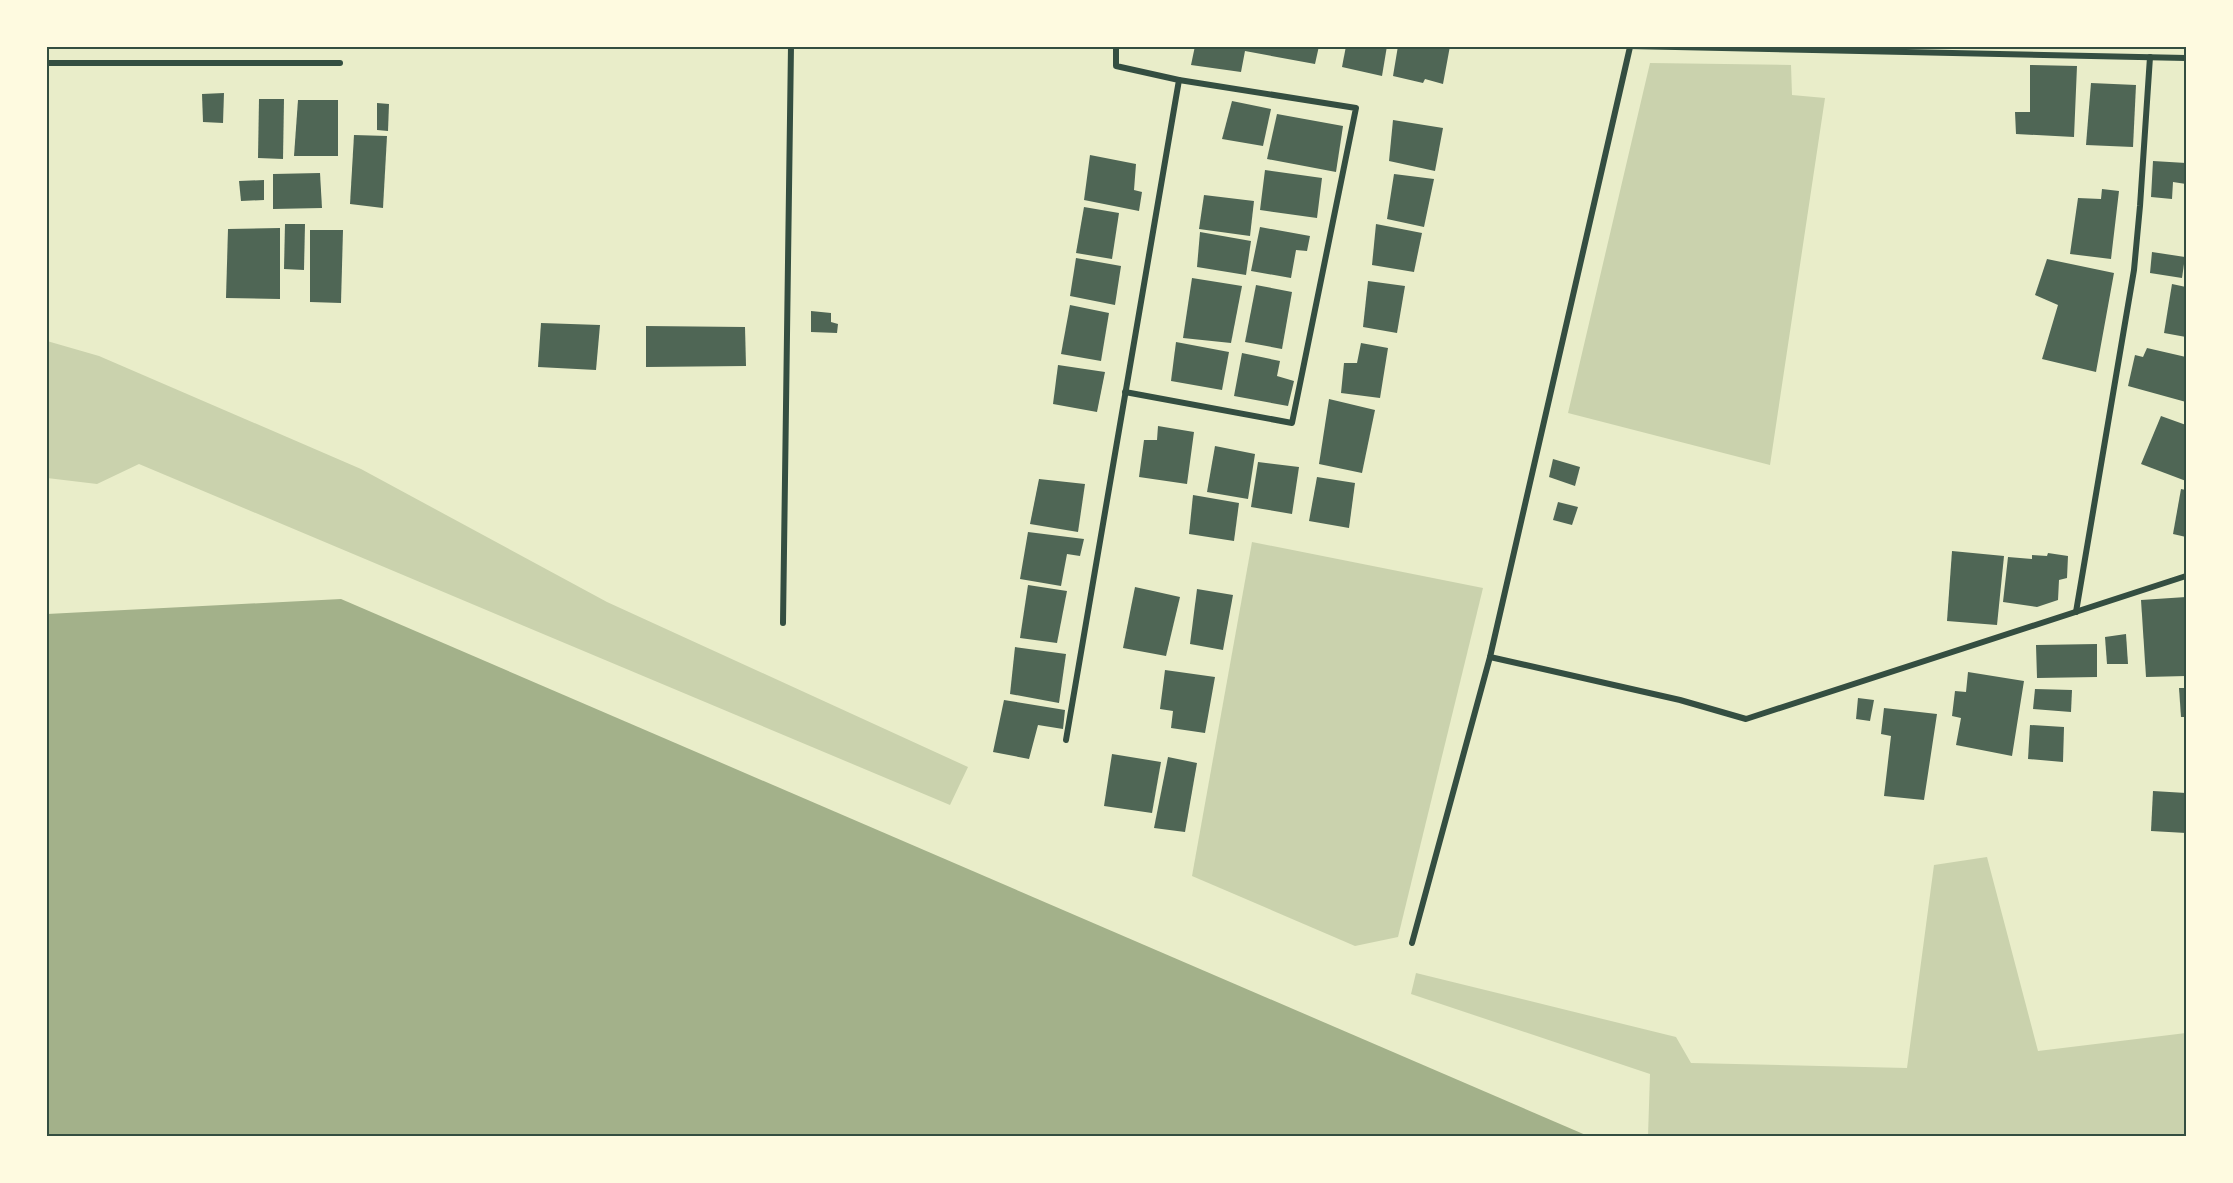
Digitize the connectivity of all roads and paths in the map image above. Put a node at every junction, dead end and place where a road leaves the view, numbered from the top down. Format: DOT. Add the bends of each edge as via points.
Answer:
graph roads {
  1 [pos="790,46"];
  2 [pos="1116,46"];
  3 [pos="1630,47"];
  4 [pos="2150,57"];
  5 [pos="2187,58"];
  6 [pos="46,63"];
  7 [pos="340,63"];
  8 [pos="1179,80"];
  9 [pos="1125,392"];
  10 [pos="2187,576"];
  11 [pos="2076,612"];
  12 [pos="783,623"];
  13 [pos="1490,657"];
  14 [pos="1066,740"];
  15 [pos="1412,943"];
  1 -- 12 [label="street"];
  2 -- 8 [label="street" via="1116,66"];
  3 -- 4 [label="street"];
  3 -- 13 [label="street"];
  4 -- 5 [label="street"];
  4 -- 11 [label="street" via="2133,270"];
  6 -- 7 [label="street"];
  8 -- 9 [label="street"];
  8 -- 9 [label="street" via="1356,108 1292,423"];
  9 -- 14 [label="street"];
  10 -- 11 [label="street"];
  11 -- 13 [label="street" via="1746,719"];
  13 -- 15 [label="street"];
}
